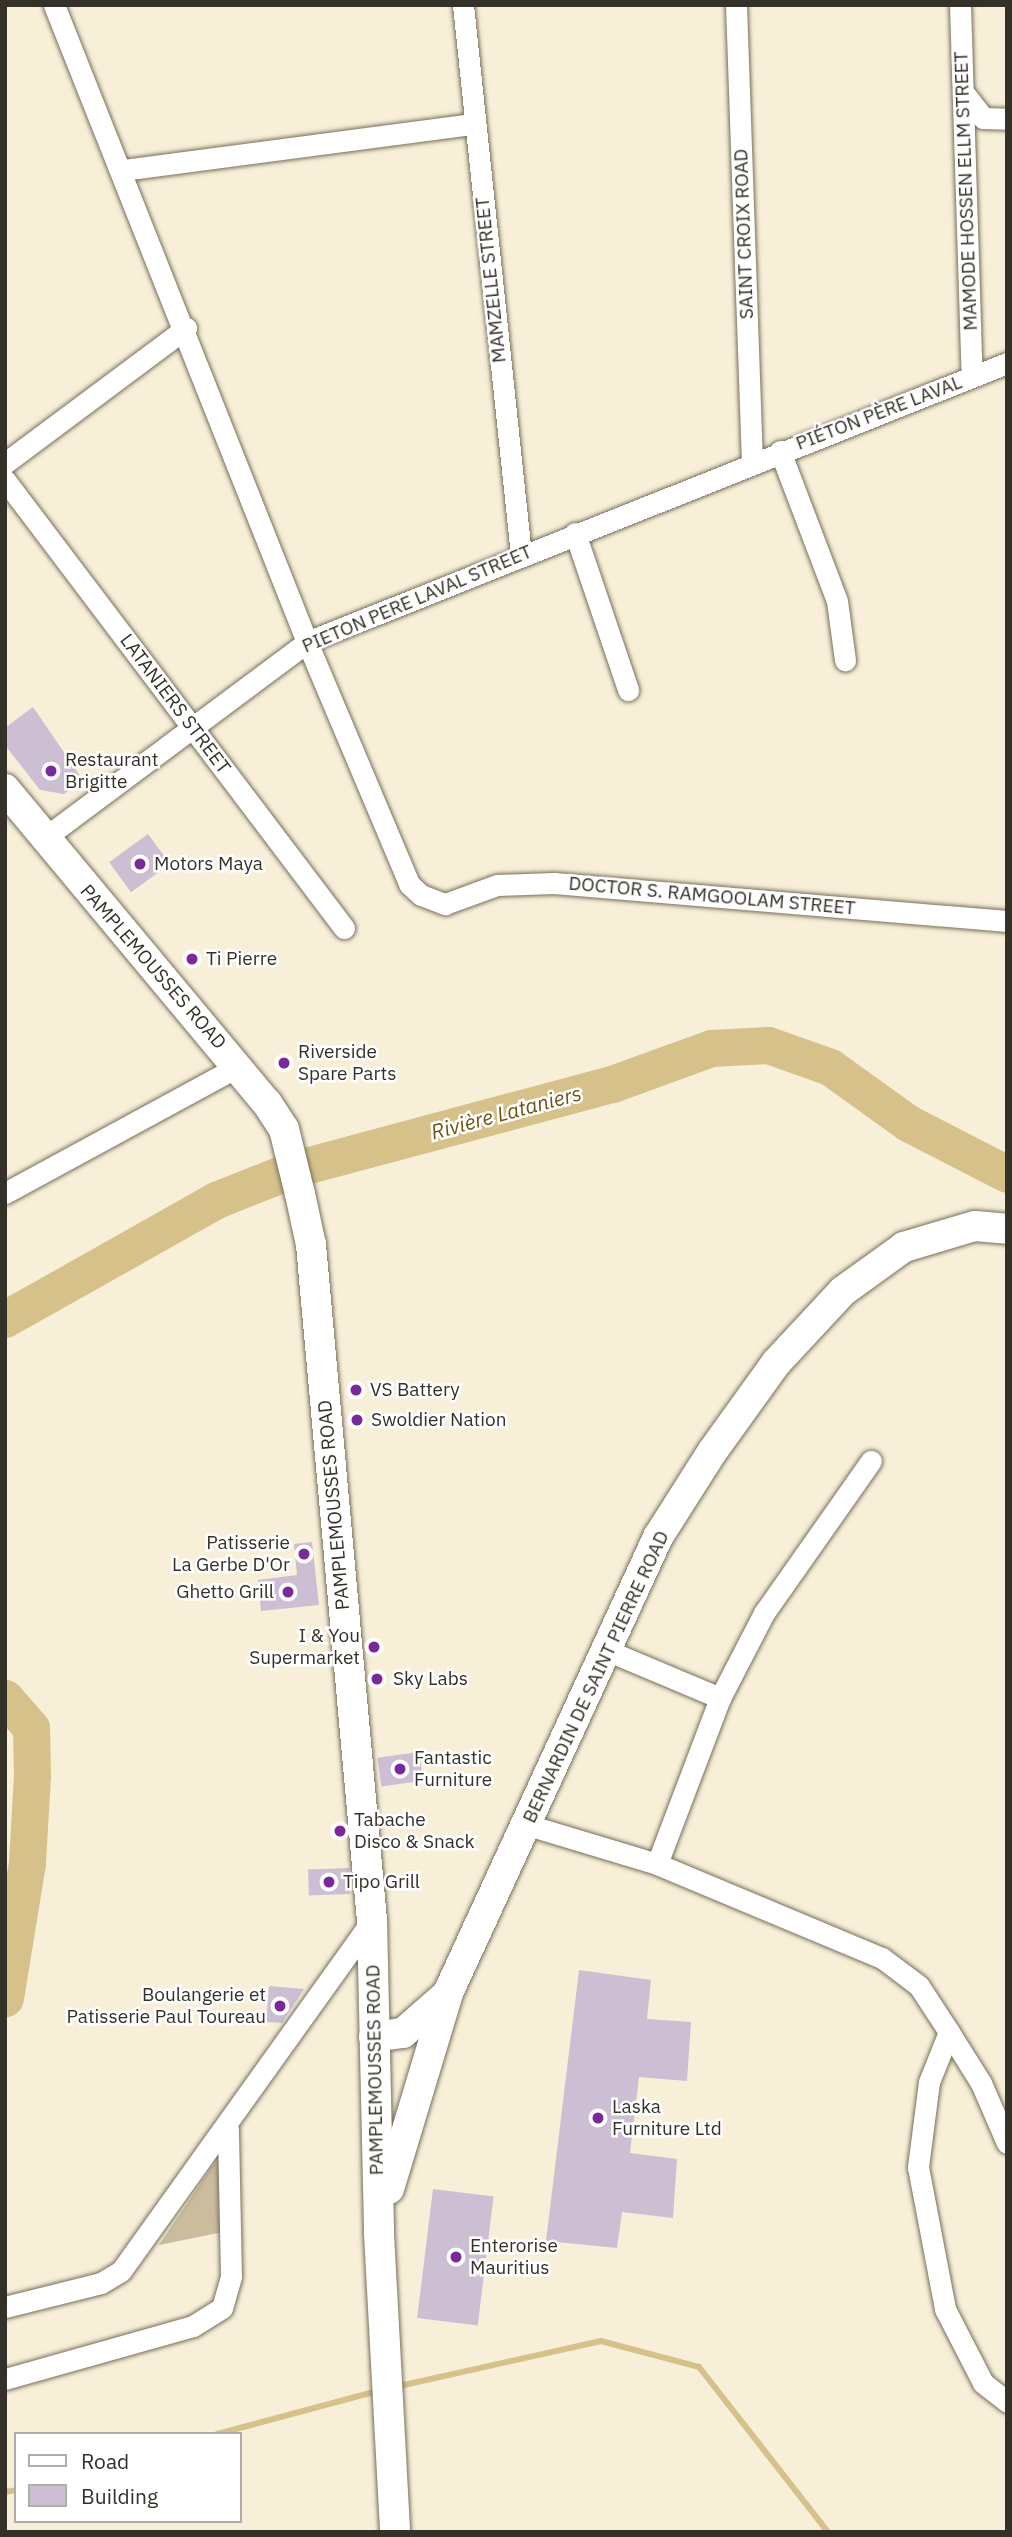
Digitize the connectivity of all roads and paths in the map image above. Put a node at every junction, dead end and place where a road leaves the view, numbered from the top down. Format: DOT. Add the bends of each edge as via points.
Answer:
graph roads {
  1 [pos="54,5"];
  2 [pos="463,5"];
  3 [pos="736,5"];
  4 [pos="960,5"];
  5 [pos="962,91"];
  6 [pos="1007,119"];
  7 [pos="474,124"];
  8 [pos="123,170"];
  9 [pos="186,328"];
  10 [pos="1007,363"];
  11 [pos="972,377"];
  12 [pos="780,450"];
  13 [pos="752,462"];
  14 [pos="5,463"];
  15 [pos="5,480"];
  16 [pos="575,533"];
  17 [pos="521,555"];
  18 [pos="307,642"];
  19 [pos="845,660"];
  20 [pos="628,690"];
  21 [pos="192,726"];
  22 [pos="5,789"];
  23 [pos="43,839"];
  24 [pos="1007,920"];
  25 [pos="344,928"];
  26 [pos="239,1066"];
  27 [pos="5,1194"];
  28 [pos="1007,1229"];
  29 [pos="871,1461"];
  30 [pos="606,1650"];
  31 [pos="720,1698"];
  32 [pos="528,1825"];
  33 [pos="657,1864"];
  34 [pos="372,1920"];
  35 [pos="448,1993"];
  36 [pos="949,2032"];
  37 [pos="429,2044"];
  38 [pos="374,2051"];
  39 [pos="228,2128"];
  40 [pos="1007,2143"];
  41 [pos="379,2234"];
  42 [pos="5,2307"];
  43 [pos="5,2379"];
  44 [pos="1007,2402"];
  45 [pos="397,2526"];
  1 -- 8 [label="street"];
  2 -- 7 [label="street, MAMZELLE STREET"];
  3 -- 13 [label="street, SAINT CROIX ROAD"];
  4 -- 5 [label="street, MAMODE HOSSEN ELLM STREET"];
  5 -- 6 [label="street" via="968,106 983,118"];
  5 -- 11 [label="street, MAMODE HOSSEN ELLM STREET"];
  7 -- 8 [label="street"];
  7 -- 17 [label="street, MAMZELLE STREET"];
  8 -- 9 [label="street"];
  9 -- 14 [label="street"];
  9 -- 18 [label="street"];
  10 -- 11 [label="street, PIÉTON PÈRE LAVAL"];
  11 -- 12 [label="street, PIÉTON PÈRE LAVAL"];
  12 -- 13 [label="street, PIÉTON PÈRE LAVAL"];
  12 -- 19 [label="street" via="837,601"];
  13 -- 16 [label="street, PIETON PERE LAVAL STREET"];
  15 -- 21 [label="street, LATANIERS STREET"];
  16 -- 17 [label="street, PIETON PERE LAVAL STREET"];
  16 -- 20 [label="street"];
  17 -- 18 [label="street, PIETON PERE LAVAL STREET"];
  18 -- 21 [label="street, PIETON PERE LAVAL STREET"];
  18 -- 24 [label="street, DOCTOR S. RAMGOOLAM STREET" via="410,884 421,895 446,904 496,885 554,883"];
  21 -- 23 [label="street, PIETON PERE LAVAL STREET"];
  21 -- 25 [label="street, LATANIERS STREET"];
  22 -- 23 [label="main road, PAMPLEMOUSSES ROAD"];
  23 -- 26 [label="main road, PAMPLEMOUSSES ROAD"];
  26 -- 27 [label="street"];
  26 -- 34 [label="main road, PAMPLEMOUSSES ROAD" via="284,1129 311,1245"];
  28 -- 30 [label="main road, BERNARDIN DE SAINT PIERRE ROAD" via="975,1226 904,1247 843,1292 776,1363 712,1452 658,1537"];
  29 -- 31 [label="street" via="797,1560"];
  30 -- 31 [label="street"];
  30 -- 32 [label="main road, BERNARDIN DE SAINT PIERRE ROAD"];
  31 -- 33 [label="street"];
  32 -- 33 [label="street"];
  32 -- 35 [label="main road, BERNARDIN DE SAINT PIERRE ROAD"];
  33 -- 36 [label="street" via="883,1958 919,1986"];
  34 -- 38 [label="main road, PAMPLEMOUSSES ROAD"];
  34 -- 39 [label="street"];
  35 -- 37 [label="main road, BERNARDIN DE SAINT PIERRE ROAD"];
  35 -- 38 [label="main road, BERNARDIN DE SAINT PIERRE ROAD" via="403,2033"];
  36 -- 40 [label="street" via="981,2083"];
  36 -- 44 [label="street" via="929,2082 918,2168 946,2309 983,2383"];
  37 -- 38 [label="main road"];
  37 -- 41 [label="main road, BERNARDIN DE SAINT PIERRE ROAD" via="400,2138"];
  38 -- 41 [label="main road, PAMPLEMOUSSES ROAD"];
  39 -- 42 [label="street" via="121,2271 101,2283"];
  39 -- 43 [label="street" via="231,2276 222,2308 193,2326"];
  41 -- 45 [label="main road, PAMPLEMOUSSES ROAD"];
}
